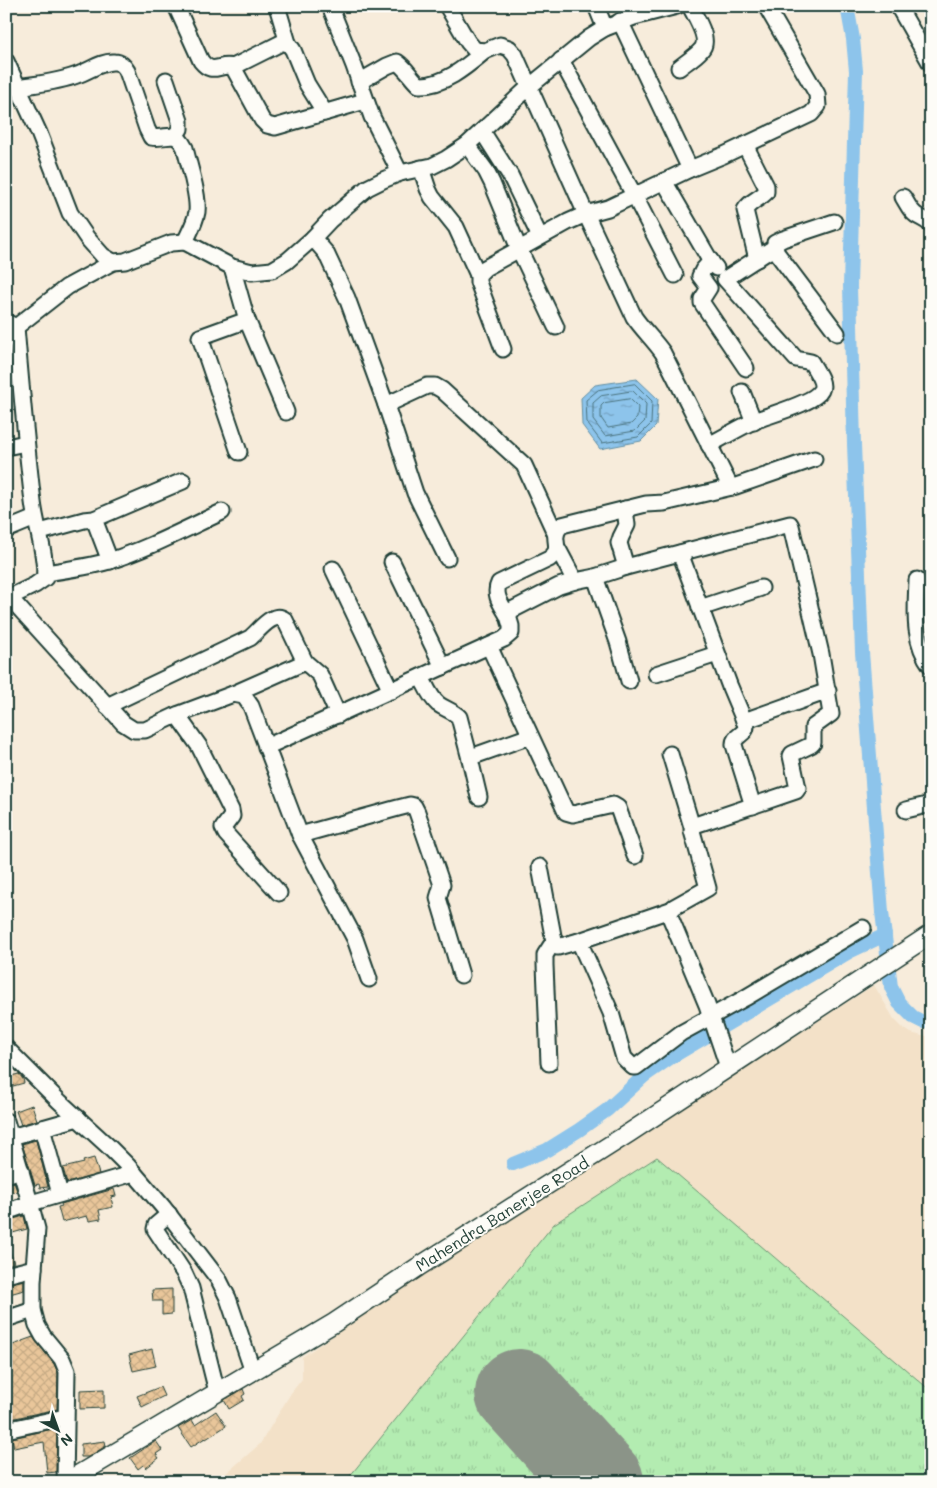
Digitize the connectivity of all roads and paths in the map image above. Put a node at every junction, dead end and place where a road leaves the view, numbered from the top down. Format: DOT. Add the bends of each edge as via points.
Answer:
graph roads {
  1 [pos="176,6"];
  2 [pos="277,6"];
  3 [pos="330,6"];
  4 [pos="448,6"];
  5 [pos="596,6"];
  6 [pos="678,6"];
  7 [pos="690,6"];
  8 [pos="766,6"];
  9 [pos="898,6"];
  10 [pos="620,21"];
  11 [pos="605,28"];
  12 [pos="288,43"];
  13 [pos="485,50"];
  14 [pos="561,60"];
  15 [pos="6,61"];
  16 [pos="931,64"];
  17 [pos="233,67"];
  18 [pos="679,68"];
  19 [pos="166,80"];
  20 [pos="359,82"];
  21 [pos="18,87"];
  22 [pos="529,87"];
  23 [pos="365,101"];
  24 [pos="325,113"];
  25 [pos="482,131"];
  26 [pos="175,136"];
  27 [pos="467,145"];
  28 [pos="745,145"];
  29 [pos="421,168"];
  30 [pos="690,169"];
  31 [pos="400,173"];
  32 [pos="664,181"];
  33 [pos="634,195"];
  34 [pos="903,197"];
  35 [pos="586,214"];
  36 [pos="834,222"];
  37 [pos="931,225"];
  38 [pos="540,237"];
  39 [pos="313,238"];
  40 [pos="185,242"];
  41 [pos="775,247"];
  42 [pos="518,249"];
  43 [pos="757,259"];
  44 [pos="711,261"];
  45 [pos="113,262"];
  46 [pos="232,267"];
  47 [pos="478,275"];
  48 [pos="675,275"];
  49 [pos="725,279"];
  50 [pos="247,320"];
  51 [pos="11,325"];
  52 [pos="556,327"];
  53 [pos="837,334"];
  54 [pos="504,349"];
  55 [pos="746,368"];
  56 [pos="742,392"];
  57 [pos="386,405"];
  58 [pos="286,412"];
  59 [pos="754,422"];
  60 [pos="26,443"];
  61 [pos="709,445"];
  62 [pos="6,447"];
  63 [pos="240,452"];
  64 [pos="814,459"];
  65 [pos="183,482"];
  66 [pos="732,487"];
  67 [pos="625,509"];
  68 [pos="222,512"];
  69 [pos="35,518"];
  70 [pos="94,519"];
  71 [pos="6,530"];
  72 [pos="40,532"];
  73 [pos="556,542"];
  74 [pos="680,553"];
  75 [pos="447,558"];
  76 [pos="110,561"];
  77 [pos="392,562"];
  78 [pos="626,567"];
  79 [pos="333,569"];
  80 [pos="45,573"];
  81 [pos="595,577"];
  82 [pos="575,580"];
  83 [pos="917,580"];
  84 [pos="761,588"];
  85 [pos="8,598"];
  86 [pos="700,608"];
  87 [pos="508,616"];
  88 [pos="489,646"];
  89 [pos="717,654"];
  90 [pos="305,662"];
  91 [pos="931,666"];
  92 [pos="443,667"];
  93 [pos="656,674"];
  94 [pos="421,677"];
  95 [pos="630,681"];
  96 [pos="391,691"];
  97 [pos="828,691"];
  98 [pos="233,694"];
  99 [pos="107,706"];
  100 [pos="177,715"];
  101 [pos="338,715"];
  102 [pos="744,721"];
  103 [pos="530,736"];
  104 [pos="266,747"];
  105 [pos="670,754"];
  106 [pos="470,759"];
  107 [pos="479,797"];
  108 [pos="931,804"];
  109 [pos="753,806"];
  110 [pos="906,810"];
  111 [pos="692,827"];
  112 [pos="300,835"];
  113 [pos="635,856"];
  114 [pos="540,867"];
  115 [pos="279,894"];
  116 [pos="670,910"];
  117 [pos="864,928"];
  118 [pos="931,934"];
  119 [pos="554,941"];
  120 [pos="579,941"];
  121 [pos="461,975"];
  122 [pos="369,979"];
  123 [pos="712,1019"];
  124 [pos="6,1048"];
  125 [pos="549,1063"];
  126 [pos="728,1067"];
  127 [pos="78,1118"];
  128 [pos="6,1121"];
  129 [pos="42,1128"];
  130 [pos="11,1148"];
  131 [pos="21,1170"];
  132 [pos="134,1173"];
  133 [pos="6,1175"];
  134 [pos="60,1194"];
  135 [pos="31,1203"];
  136 [pos="6,1212"];
  137 [pos="169,1214"];
  138 [pos="34,1268"];
  139 [pos="6,1275"];
  140 [pos="33,1310"];
  141 [pos="6,1319"];
  142 [pos="253,1372"];
  143 [pos="218,1392"];
  144 [pos="66,1417"];
  145 [pos="6,1430"];
  146 [pos="92,1474"];
  147 [pos="66,1482"];
  1 -- 17 [label="street" via="206,67 213,70 227,65"];
  2 -- 12 [label="street"];
  3 -- 20 [label="street"];
  4 -- 13 [label="street" via="468,42 475,50"];
  5 -- 11 [label="street"];
  6 -- 10 [label="street"];
  7 -- 18 [label="street" via="705,38 705,45"];
  8 -- 28 [label="street" via="817,94 818,106 811,114"];
  9 -- 16 [label="street"];
  10 -- 11 [label="street"];
  10 -- 30 [label="street"];
  11 -- 14 [label="street"];
  12 -- 17 [label="street" via="280,43"];
  12 -- 24 [label="street"];
  13 -- 20 [label="street" via="463,69 428,86 419,85 397,62"];
  13 -- 22 [label="street" via="500,45 510,48"];
  14 -- 22 [label="street"];
  14 -- 33 [label="street"];
  15 -- 21 [label="street"];
  17 -- 24 [label="street" via="267,125 275,127"];
  19 -- 26 [label="street" via="180,121 180,129"];
  20 -- 23 [label="street"];
  21 -- 26 [label="street" via="77,76 96,66 114,62 121,64 127,71 151,137"];
  21 -- 45 [label="street" via="70,213 87,238"];
  22 -- 25 [label="street"];
  22 -- 35 [label="street"];
  23 -- 24 [label="street"];
  23 -- 31 [label="street"];
  25 -- 27 [label="street"];
  25 -- 38 [label="street" via="514,183"];
  26 -- 40 [label="street" via="185,148 197,201 194,222"];
  27 -- 29 [label="street" via="432,166"];
  27 -- 42 [label="street" via="492,183"];
  28 -- 30 [label="street"];
  28 -- 43 [label="street" via="766,186 762,197 748,204 744,210"];
  29 -- 31 [label="street"];
  29 -- 47 [label="street" via="432,197 456,227"];
  30 -- 32 [label="street"];
  31 -- 39 [label="street" via="367,188"];
  32 -- 33 [label="street"];
  32 -- 44 [label="street"];
  33 -- 35 [label="street" via="608,208"];
  33 -- 48 [label="street"];
  34 -- 37 [label="street" via="911,211"];
  35 -- 38 [label="street"];
  35 -- 61 [label="street" via="634,317 664,353"];
  36 -- 41 [label="street" via="783,238"];
  38 -- 42 [label="street"];
  39 -- 46 [label="street" via="272,270 252,272"];
  39 -- 57 [label="street" via="326,253 347,298"];
  40 -- 45 [label="street" via="171,242 125,261"];
  40 -- 46 [label="street"];
  41 -- 43 [label="street"];
  41 -- 53 [label="street"];
  42 -- 47 [label="street"];
  42 -- 52 [label="street"];
  43 -- 49 [label="street"];
  44 -- 49 [label="street"];
  44 -- 55 [label="street" via="700,276 709,288 702,303"];
  45 -- 51 [label="street" via="67,287"];
  46 -- 50 [label="street"];
  47 -- 54 [label="street"];
  49 -- 59 [label="street" via="796,359 811,362 821,382 821,390 808,401"];
  50 -- 58 [label="street"];
  50 -- 63 [label="street" via="200,337"];
  51 -- 60 [label="street"];
  56 -- 59 [label="street"];
  57 -- 73 [label="street" via="427,386 442,390 524,465"];
  57 -- 75 [label="street" via="415,493"];
  59 -- 61 [label="street"];
  60 -- 62 [label="street"];
  60 -- 69 [label="street"];
  61 -- 66 [label="street"];
  64 -- 66 [label="street"];
  65 -- 70 [label="street"];
  66 -- 67 [label="street"];
  67 -- 73 [label="street" via="562,524 557,529"];
  67 -- 78 [label="street" via="628,525 619,543"];
  68 -- 76 [label="street"];
  69 -- 71 [label="street"];
  69 -- 72 [label="street"];
  70 -- 72 [label="street"];
  70 -- 76 [label="street"];
  72 -- 80 [label="street"];
  73 -- 82 [label="street"];
  73 -- 87 [label="street" via="556,555 499,583 496,593"];
  74 -- 78 [label="street"];
  74 -- 86 [label="street"];
  74 -- 97 [label="street" via="790,524"];
  76 -- 80 [label="street"];
  77 -- 92 [label="street"];
  78 -- 81 [label="street"];
  79 -- 96 [label="street"];
  80 -- 85 [label="street" via="45,578 35,585"];
  81 -- 82 [label="street"];
  81 -- 95 [label="street"];
  82 -- 87 [label="street" via="514,609"];
  83 -- 91 [label="street" via="917,634 920,649"];
  84 -- 86 [label="street"];
  85 -- 99 [label="street"];
  86 -- 89 [label="street"];
  87 -- 88 [label="street" via="511,633"];
  88 -- 92 [label="street"];
  88 -- 103 [label="street"];
  89 -- 93 [label="street"];
  89 -- 102 [label="street"];
  90 -- 98 [label="street"];
  90 -- 99 [label="street" via="285,620 278,617 268,621 250,638"];
  90 -- 101 [label="street" via="320,675"];
  92 -- 94 [label="street"];
  94 -- 96 [label="street"];
  94 -- 106 [label="street" via="436,702 459,717"];
  96 -- 101 [label="street"];
  97 -- 102 [label="street"];
  97 -- 109 [label="street" via="832,714 813,727 812,745 791,756 798,788 793,793"];
  98 -- 100 [label="street"];
  98 -- 104 [label="street" via="244,696 251,706"];
  99 -- 100 [label="street" via="134,730 146,730"];
  100 -- 115 [label="street" via="199,746 231,810 232,816 223,828 226,834"];
  101 -- 104 [label="street"];
  102 -- 109 [label="street" via="747,728 735,739 734,745"];
  103 -- 106 [label="street" via="473,755"];
  103 -- 113 [label="street" via="566,812 573,814 616,805"];
  104 -- 112 [label="street"];
  105 -- 111 [label="street"];
  106 -- 107 [label="street"];
  108 -- 110 [label="street"];
  109 -- 111 [label="street"];
  111 -- 116 [label="street" via="708,888"];
  112 -- 121 [label="street" via="414,806 442,885 438,898"];
  112 -- 122 [label="street" via="355,939"];
  114 -- 119 [label="street"];
  116 -- 120 [label="street"];
  116 -- 123 [label="street" via="670,918"];
  117 -- 123 [label="street"];
  118 -- 126 [label="street, Mahendra Banerjee Road"];
  119 -- 120 [label="street" via="558,947"];
  119 -- 125 [label="street" via="545,955 544,965"];
  120 -- 123 [label="street" via="611,1013 624,1058 633,1066 638,1066 682,1033"];
  123 -- 126 [label="street"];
  124 -- 127 [label="street"];
  126 -- 142 [label="street, Mahendra Banerjee Road" via="334,1323"];
  127 -- 129 [label="street"];
  127 -- 132 [label="street"];
  128 -- 130 [label="street"];
  129 -- 130 [label="street"];
  129 -- 134 [label="street"];
  130 -- 131 [label="street"];
  131 -- 133 [label="street"];
  131 -- 135 [label="street"];
  132 -- 134 [label="street"];
  132 -- 137 [label="street"];
  134 -- 135 [label="street"];
  135 -- 136 [label="street"];
  135 -- 138 [label="street" via="36,1229"];
  137 -- 142 [label="street" via="224,1288"];
  137 -- 143 [label="street" via="155,1229 191,1288"];
  138 -- 139 [label="street"];
  138 -- 140 [label="street"];
  140 -- 141 [label="street"];
  140 -- 144 [label="street" via="43,1336 65,1365"];
  142 -- 143 [label="street, Mahendra Banerjee Road"];
  143 -- 146 [label="street, Mahendra Banerjee Road"];
  144 -- 145 [label="street"];
  144 -- 147 [label="street"];
  146 -- 147 [label="street, Mahendra Banerjee Road"];
}
